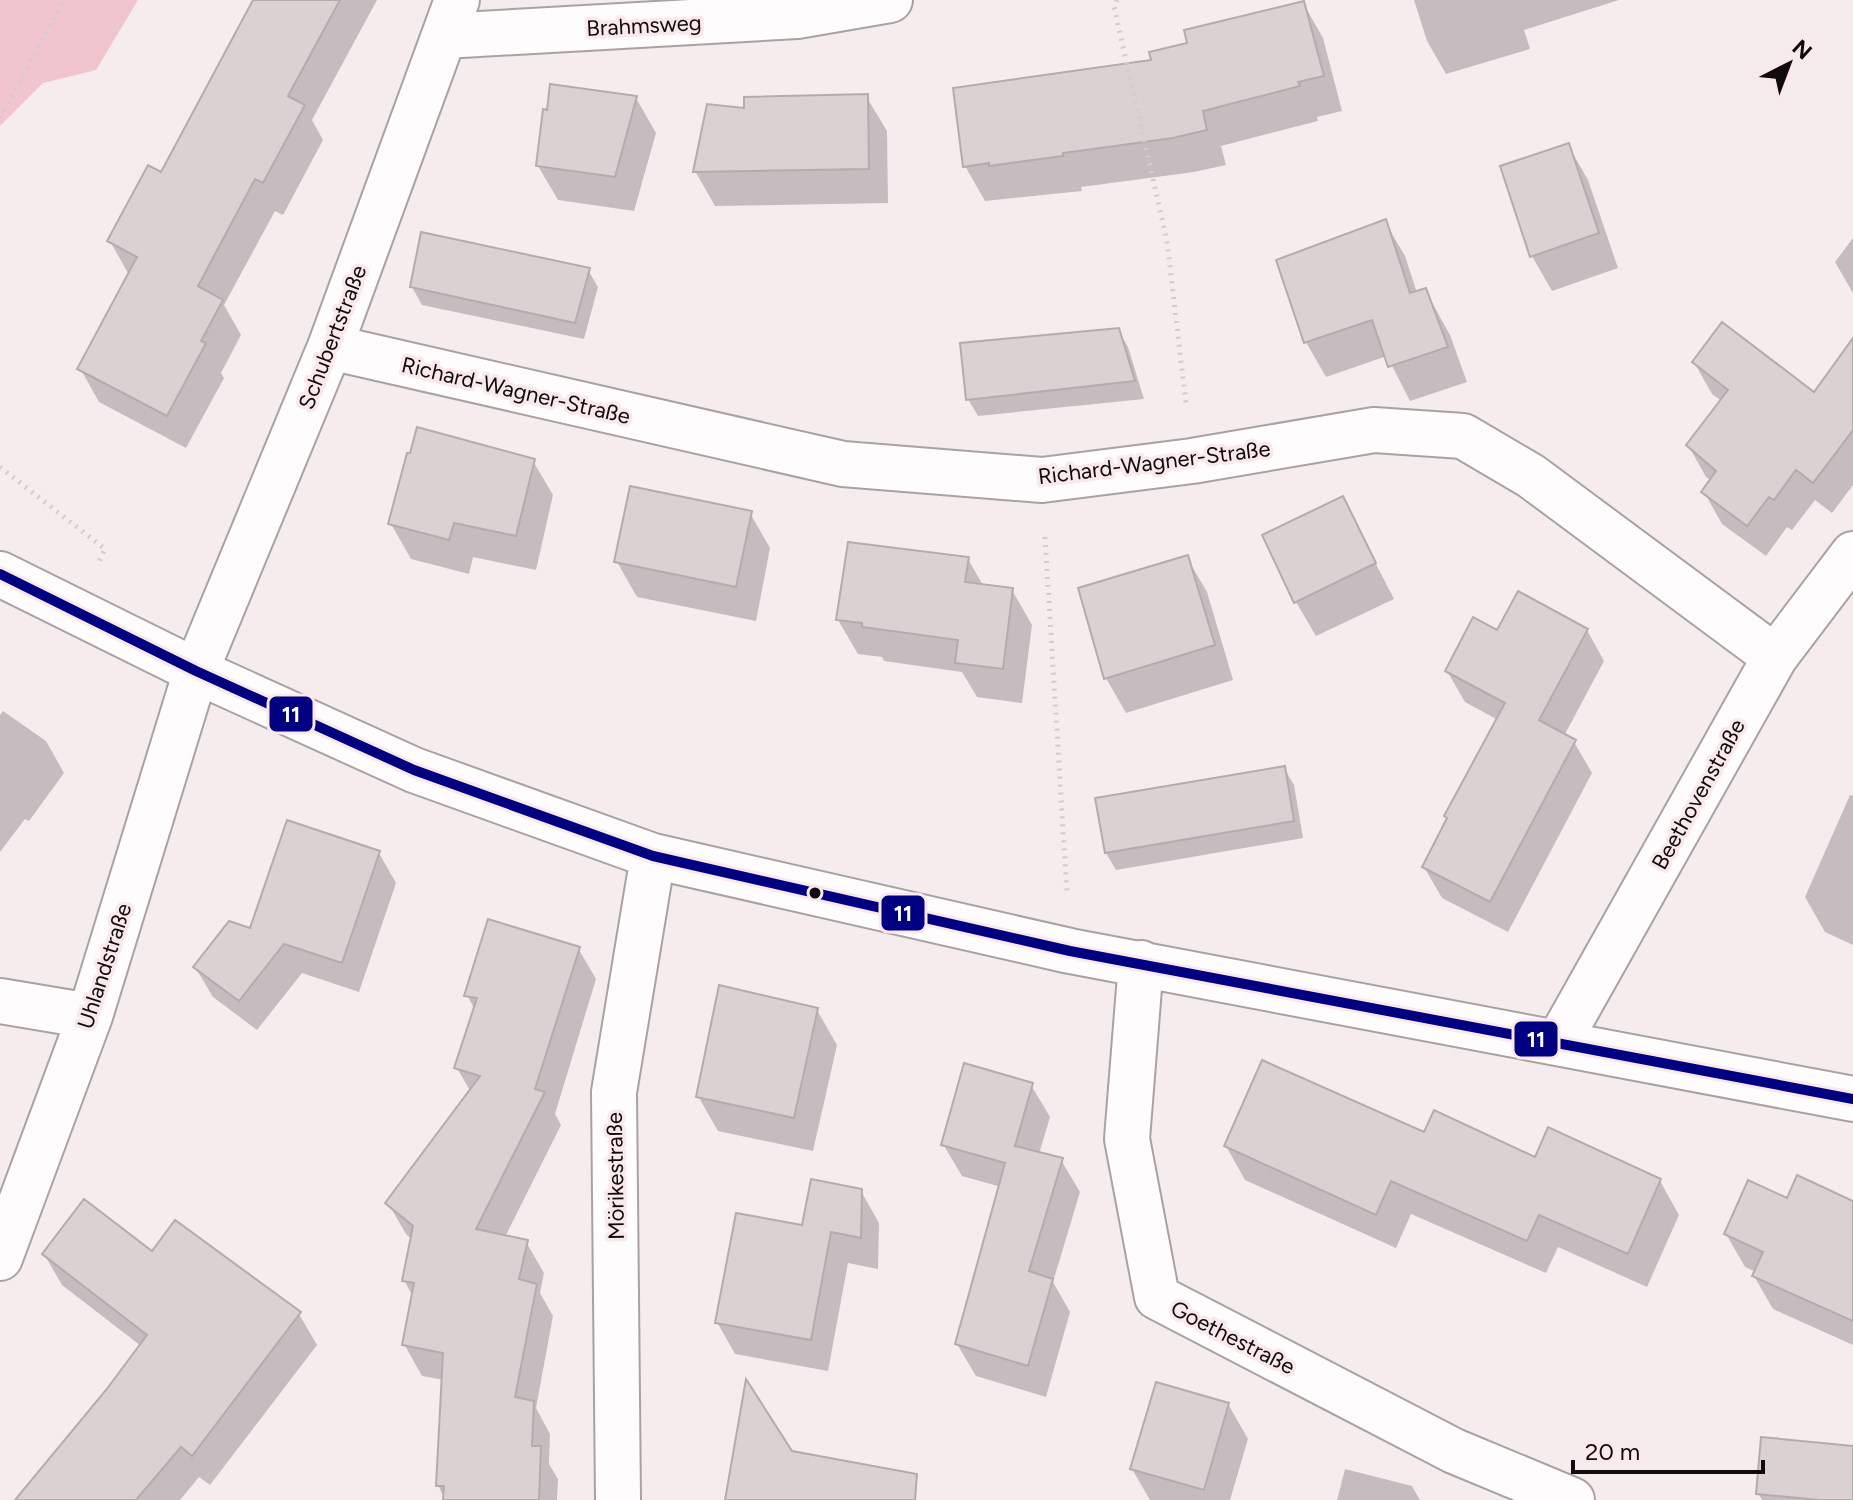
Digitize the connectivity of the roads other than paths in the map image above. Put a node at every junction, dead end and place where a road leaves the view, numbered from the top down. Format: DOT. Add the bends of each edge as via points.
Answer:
graph roads {
  1 [pos="890,0"];
  2 [pos="451,18"];
  3 [pos="330,347"];
  4 [pos="1853,554"];
  5 [pos="0,574"];
  6 [pos="1775,657"];
  7 [pos="196,671"];
  8 [pos="653,856"];
  9 [pos="1141,963"];
  10 [pos="0,1001"];
  11 [pos="90,1016"];
  12 [pos="1558,1043"];
  13 [pos="1853,1099"];
  14 [pos="0,1258"];
  15 [pos="618,1500"];
  16 [pos="1572,1500"];
  1 -- 2 [label="street, Brahmsweg" via="797,16"];
  2 -- 3 [label="street, Schubertstraße"];
  3 -- 6 [label="street, Richard-Wagner-Straße" via="843,464 1042,480 1374,430 1463,436 1531,476"];
  3 -- 7 [label="street, Schubertstraße"];
  4 -- 6 [label="street, Beethovenstraße"];
  5 -- 7 [label="street"];
  6 -- 12 [label="street, Beethovenstraße"];
  7 -- 8 [label="street" via="414,770"];
  7 -- 11 [label="street, Uhlandstraße"];
  8 -- 9 [label="street"];
  8 -- 15 [label="street, Mörikestraße" via="614,1092"];
  9 -- 12 [label="street"];
  9 -- 16 [label="street, Goethestraße" via="1127,1139 1157,1297 1454,1451"];
  10 -- 11 [label="street"];
  11 -- 14 [label="street, Uhlandstraße"];
  12 -- 13 [label="street"];
}
